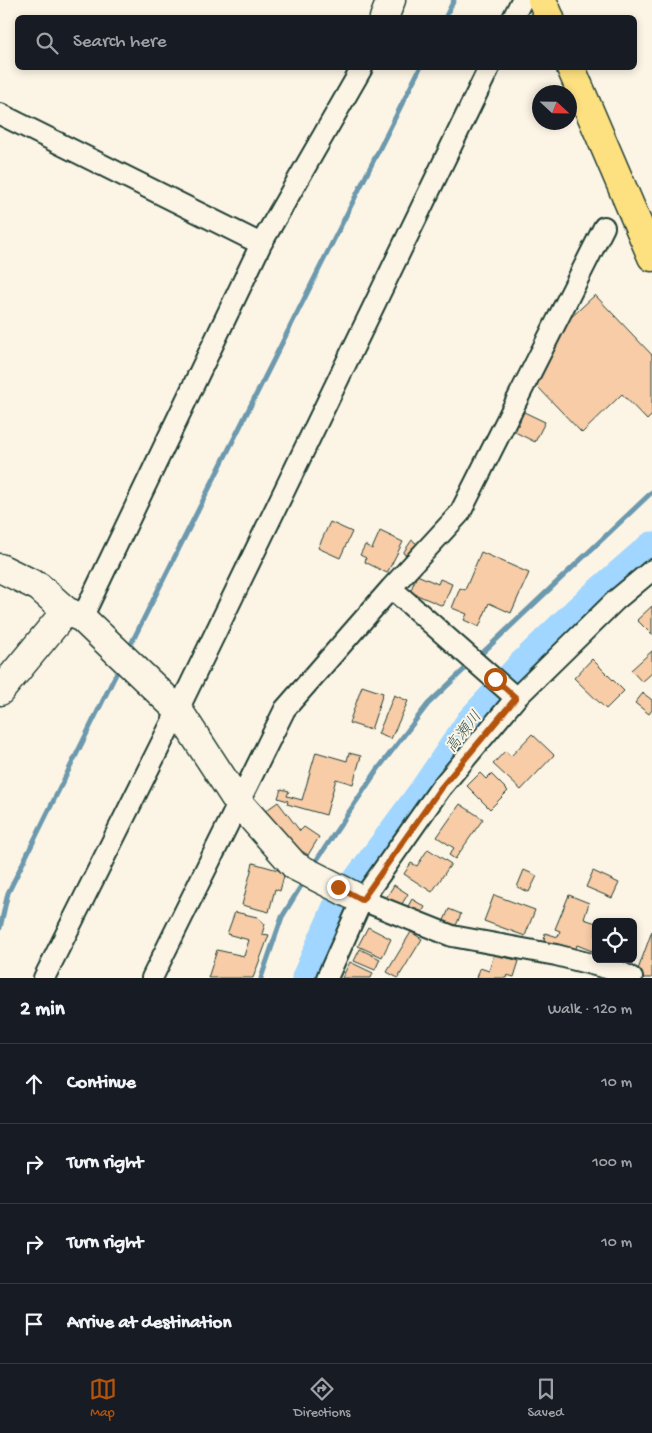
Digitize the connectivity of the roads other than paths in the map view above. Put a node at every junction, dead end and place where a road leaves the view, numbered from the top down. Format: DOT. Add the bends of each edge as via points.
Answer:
graph roads {
  1 [pos="391,0"];
  2 [pos="522,0"];
  3 [pos="542,0"];
  4 [pos="385,15"];
  5 [pos="514,15"];
  6 [pos="549,15"];
  7 [pos="361,70"];
  8 [pos="488,70"];
  9 [pos="572,70"];
  10 [pos="0,114"];
  11 [pos="604,227"];
  12 [pos="261,244"];
  13 [pos="652,257"];
  14 [pos="0,568"];
  15 [pos="652,570"];
  16 [pos="391,588"];
  17 [pos="74,615"];
  18 [pos="0,691"];
  19 [pos="516,698"];
  20 [pos="178,710"];
  21 [pos="238,802"];
  22 [pos="362,900"];
  23 [pos="44,978"];
  24 [pos="152,978"];
  25 [pos="327,978"];
  26 [pos="632,978"];
  1 -- 4 [label="street"];
  2 -- 5 [label="street"];
  3 -- 6 [label="main road"];
  7 -- 12 [label="street"];
  8 -- 20 [label="street"];
  9 -- 13 [label="main road"];
  10 -- 12 [label="street"];
  11 -- 16 [label="street" via="460,513"];
  12 -- 17 [label="street"];
  14 -- 17 [label="street" via="38,587"];
  15 -- 19 [label="street" via="616,600"];
  16 -- 19 [label="street"];
  16 -- 21 [label="street" via="285,709"];
  17 -- 18 [label="street"];
  17 -- 20 [label="street"];
  19 -- 22 [label="street" via="440,789"];
  20 -- 21 [label="street"];
  20 -- 23 [label="street"];
  21 -- 22 [label="street" via="295,866"];
  21 -- 24 [label="street"];
  22 -- 25 [label="street"];
  22 -- 26 [label="street" via="452,936 556,955 618,971"];
}
